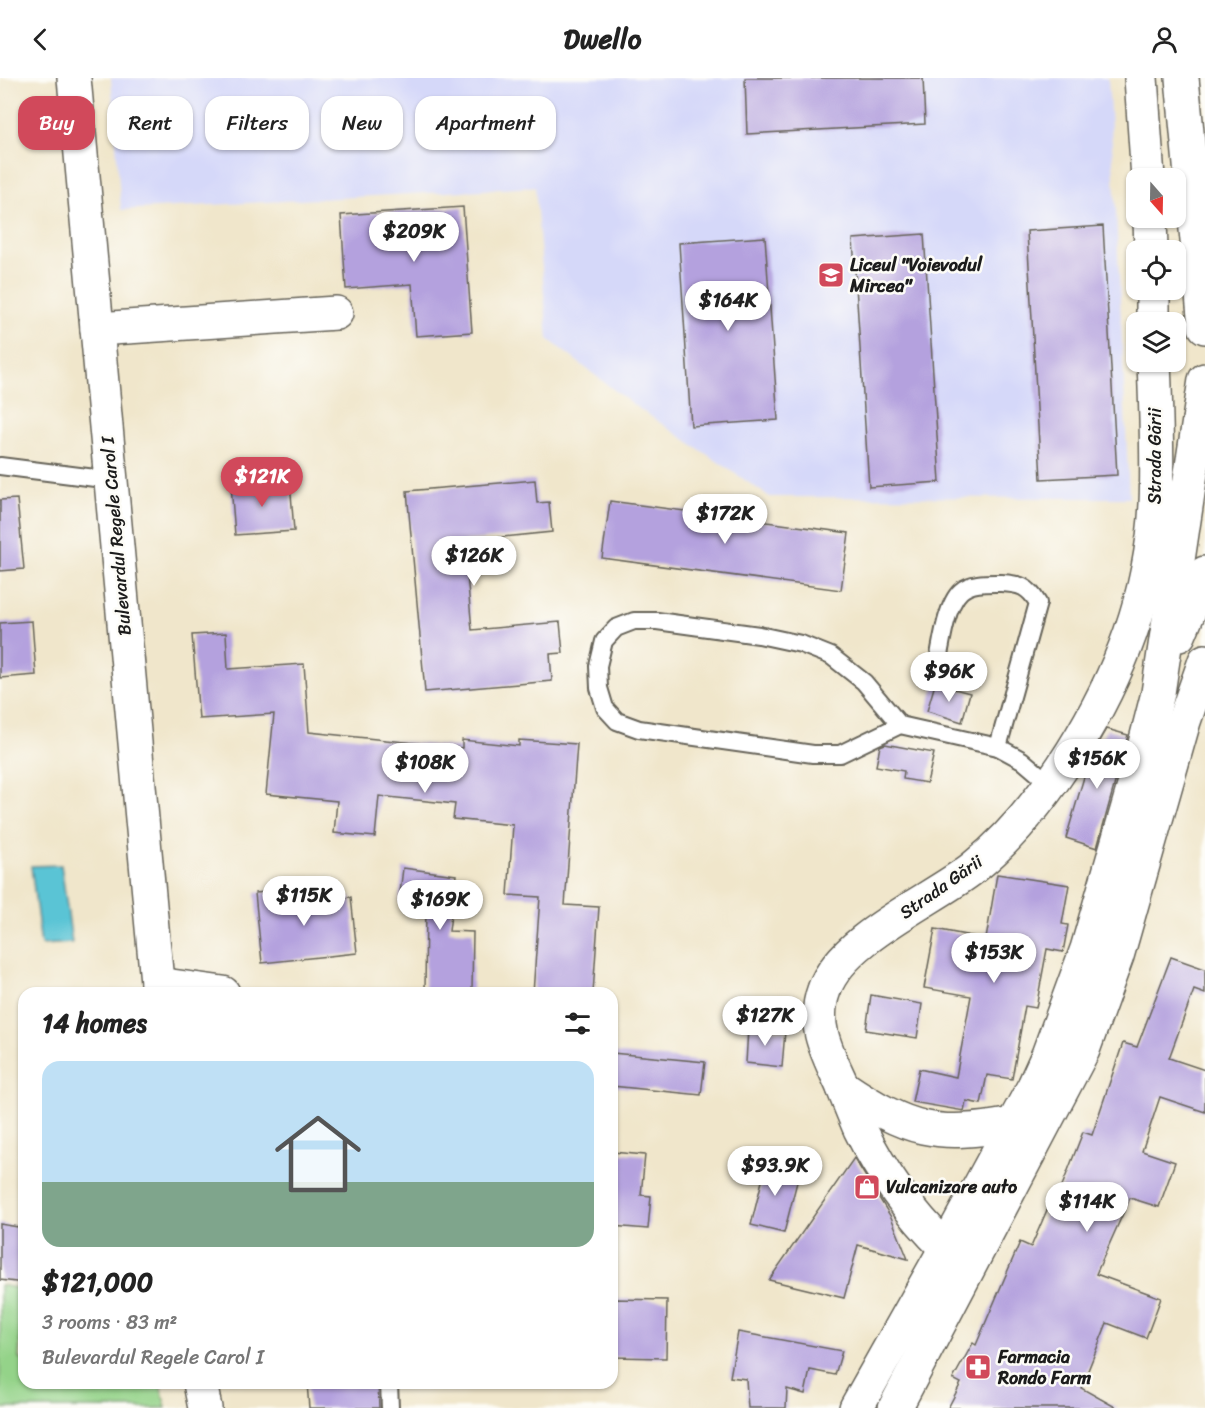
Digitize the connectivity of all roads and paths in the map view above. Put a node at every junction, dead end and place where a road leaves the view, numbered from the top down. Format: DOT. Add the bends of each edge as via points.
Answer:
graph roads {
  1 [pos="74,78"];
  2 [pos="1141,78"];
  3 [pos="1182,78"];
  4 [pos="1147,168"];
  5 [pos="336,313"];
  6 [pos="1205,327"];
  7 [pos="97,329"];
  8 [pos="1155,372"];
  9 [pos="1205,380"];
  10 [pos="0,466"];
  11 [pos="111,480"];
  12 [pos="1205,573"];
  13 [pos="936,674"];
  14 [pos="1202,678"];
  15 [pos="1158,693"];
  16 [pos="900,725"];
  17 [pos="998,747"];
  18 [pos="1050,784"];
  19 [pos="158,987"];
  20 [pos="843,1087"];
  21 [pos="1013,1124"];
  22 [pos="946,1248"];
  23 [pos="195,1389"];
  24 [pos="201,1389"];
  25 [pos="389,1389"];
  26 [pos="194,1408"];
  27 [pos="205,1408"];
  28 [pos="390,1408"];
  29 [pos="856,1408"];
  30 [pos="895,1408"];
  1 -- 7 [label="main road, Bulevardul Regele Carol I"];
  2 -- 4 [label="main road"];
  3 -- 6 [label="main road"];
  5 -- 7 [label="main road"];
  7 -- 11 [label="main road, Bulevardul Regele Carol I"];
  8 -- 18 [label="main road, Strada Gării" via="1156,505 1137,613 1107,693"];
  9 -- 15 [label="main road"];
  10 -- 11 [label="lane"];
  11 -- 19 [label="main road, Bulevardul Regele Carol I"];
  12 -- 15 [label="main road"];
  13 -- 17 [label="lane" via="952,602 962,590 981,582 1014,584 1031,591 1038,603"];
  14 -- 30 [label="main road" via="1117,956 1083,1050"];
  15 -- 21 [label="main road" via="1087,949 1048,1055"];
  16 -- 16 [label="lane" via="840,754 813,754 639,729 617,721 605,708 598,666 604,641 616,628 634,621 759,635 801,644 831,656 864,682"];
  16 -- 17 [label="lane"];
  17 -- 18 [label="lane" via="1022,760"];
  18 -- 20 [label="main road, Strada Gării" via="1011,833 973,868 876,932 834,970 824,987 819,1022 822,1040"];
  20 -- 21 [label="main road" via="894,1118 920,1127 961,1131"];
  20 -- 22 [label="main road, Strada Gării" via="861,1131 893,1186"];
  21 -- 22 [label="main road"];
  22 -- 29 [label="main road"];
  23 -- 26 [label="main road"];
  24 -- 27 [label="main road"];
  25 -- 28 [label="lane"];
}
